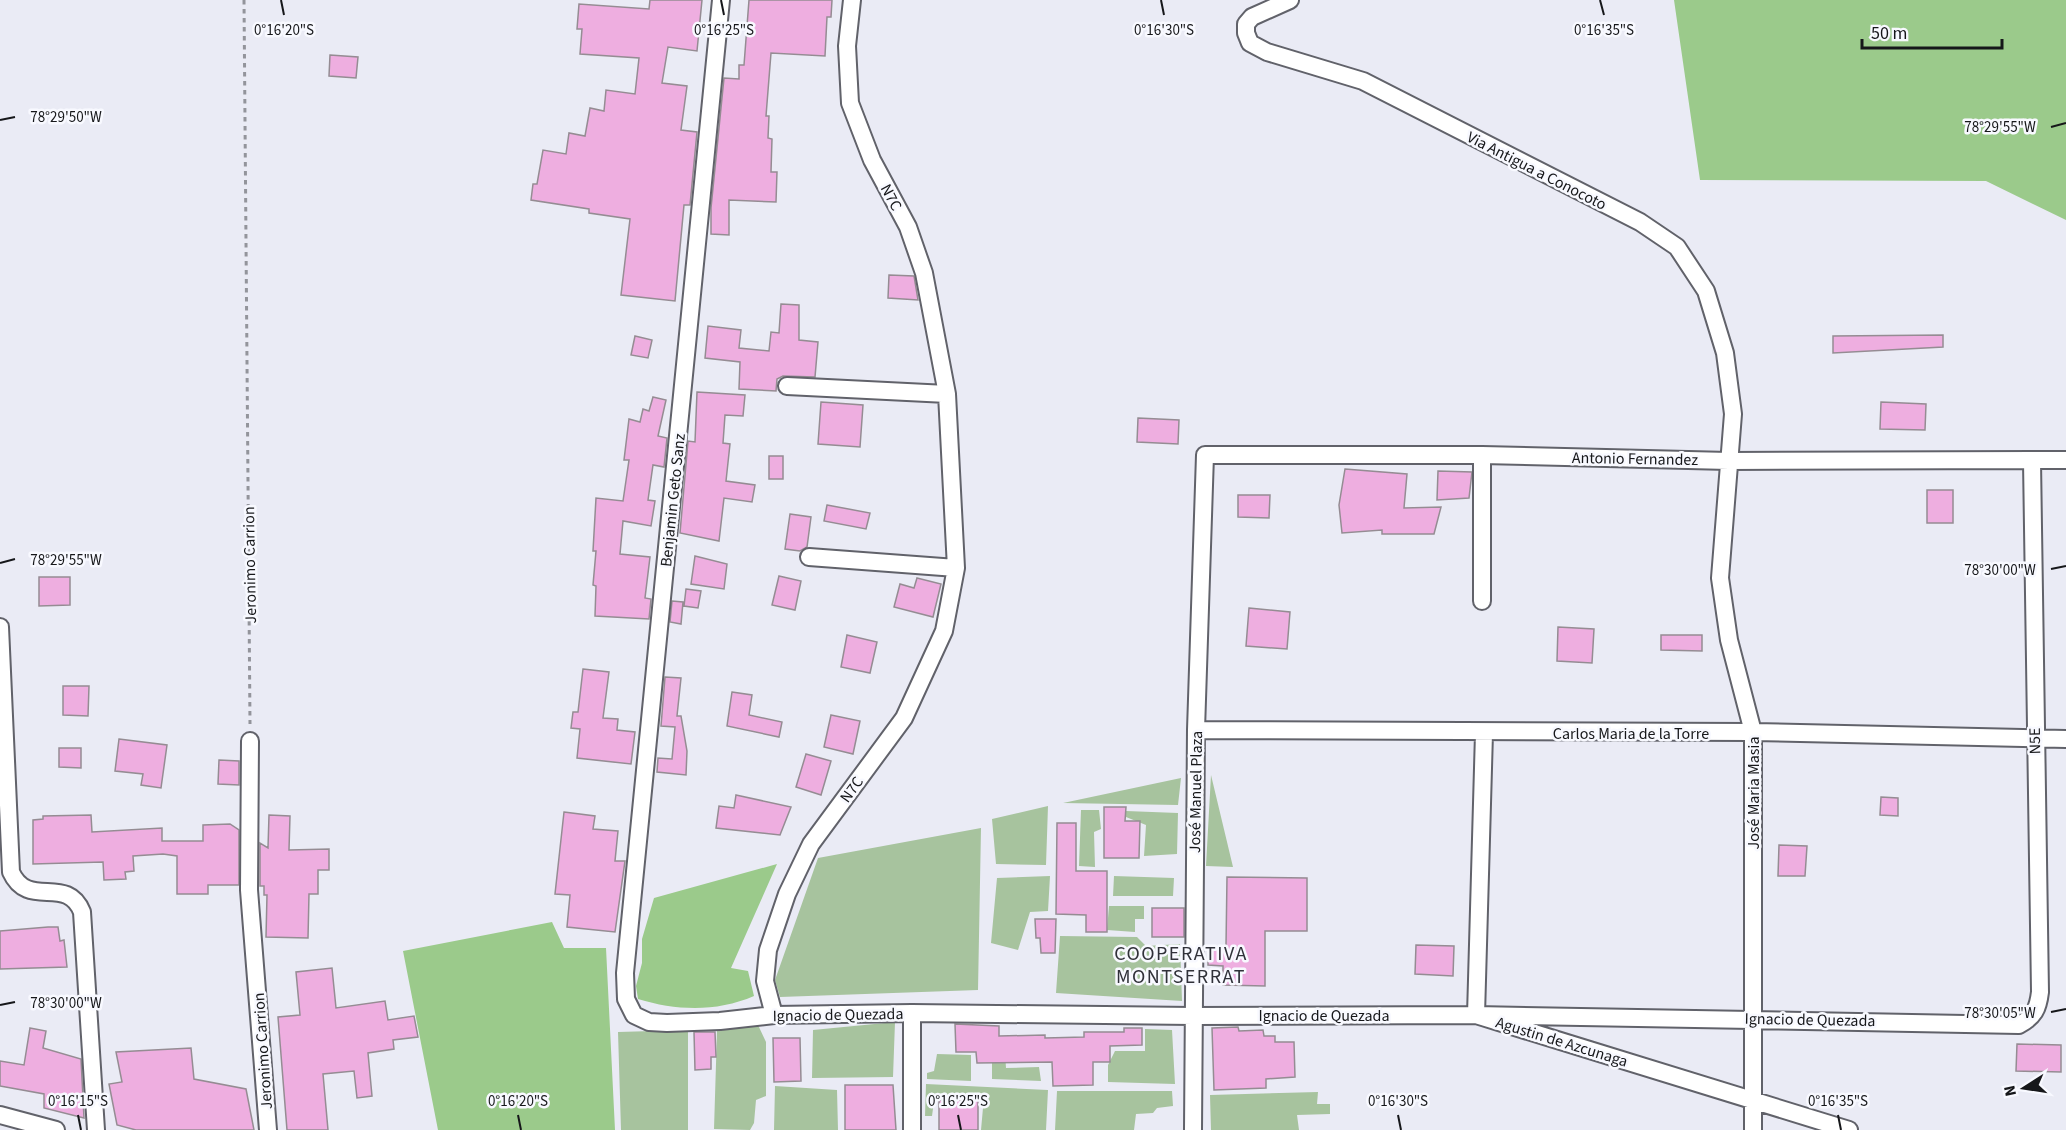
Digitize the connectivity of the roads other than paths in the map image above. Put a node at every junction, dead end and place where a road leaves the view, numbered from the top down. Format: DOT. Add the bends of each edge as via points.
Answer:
graph roads {
  1 [pos="721,0"];
  2 [pos="852,0"];
  3 [pos="1290,0"];
  4 [pos="788,386"];
  5 [pos="947,394"];
  6 [pos="1482,454"];
  7 [pos="1205,455"];
  8 [pos="2066,460"];
  9 [pos="1729,461"];
  10 [pos="2032,461"];
  11 [pos="809,557"];
  12 [pos="956,568"];
  13 [pos="1482,601"];
  14 [pos="0,627"];
  15 [pos="1196,730"];
  16 [pos="1753,732"];
  17 [pos="1484,733"];
  18 [pos="2034,738"];
  19 [pos="2066,739"];
  20 [pos="250,741"];
  21 [pos="626,999"];
  22 [pos="912,1013"];
  23 [pos="774,1015"];
  24 [pos="1476,1015"];
  25 [pos="1193,1016"];
  26 [pos="1753,1018"];
  27 [pos="2031,1018"];
  28 [pos="1753,1100"];
  29 [pos="4,1120"];
  30 [pos="56,1130"];
  31 [pos="96,1130"];
  32 [pos="268,1130"];
  33 [pos="912,1130"];
  34 [pos="1193,1130"];
  35 [pos="1753,1130"];
  36 [pos="1849,1130"];
  1 -- 21 [label="street, Benjamin Geto Sanz" via="625,974"];
  2 -- 5 [label="street, N7C" via="847,46 850,103 872,160 908,227 924,273"];
  3 -- 9 [label="street, Via Antigua a Conocoto" via="1252,17 1246,24 1250,43 1267,52 1363,81 1640,222 1677,248 1706,291 1725,353 1733,414"];
  4 -- 5 [label="street"];
  5 -- 12 [label="street, N7C"];
  6 -- 7 [label="street, Antonio Fernandez"];
  6 -- 9 [label="street, Antonio Fernandez"];
  6 -- 13 [label="street"];
  7 -- 15 [label="street, José Manuel Plaza"];
  8 -- 10 [label="street, Antonio Fernandez"];
  9 -- 10 [label="street, Antonio Fernandez"];
  9 -- 16 [label="street, José Maria Masia" via="1720,578 1729,640"];
  10 -- 18 [label="street, N5E"];
  11 -- 12 [label="street"];
  12 -- 23 [label="street, N7C" via="944,631 904,718 812,843 787,894 768,950 765,981"];
  14 -- 31 [label="street" via="11,872 16,884 28,890 67,894 78,900 82,912"];
  15 -- 17 [label="street, Carlos Maria de la Torre"];
  15 -- 25 [label="street, José Manuel Plaza"];
  16 -- 17 [label="street, Carlos Maria de la Torre"];
  16 -- 18 [label="street, Carlos Maria de la Torre"];
  16 -- 26 [label="street, José Maria Masia"];
  17 -- 24 [label="street, Agustin de Azcunaga"];
  18 -- 19 [label="street, Carlos Maria de la Torre"];
  18 -- 27 [label="street, N5E" via="2040,992 2038,1008"];
  20 -- 32 [label="street, Jeronimo Carrion" via="249,890"];
  21 -- 23 [label="street, Ignacio de Quezada" via="634,1015 649,1023"];
  22 -- 23 [label="street, Ignacio de Quezada"];
  22 -- 25 [label="street, Ignacio de Quezada"];
  22 -- 33 [label="street"];
  24 -- 25 [label="street, Ignacio de Quezada"];
  24 -- 26 [label="street, Ignacio de Quezada"];
  24 -- 28 [label="street, Agustin de Azcunaga"];
  25 -- 34 [label="street, José Manuel Plaza"];
  26 -- 27 [label="street, Ignacio de Quezada" via="2019,1025"];
  26 -- 28 [label="street, José Maria Masia"];
  28 -- 35 [label="street, José Maria Masia"];
  28 -- 36 [label="street, Agustin de Azcunaga"];
  29 -- 30 [label="street"];
}
